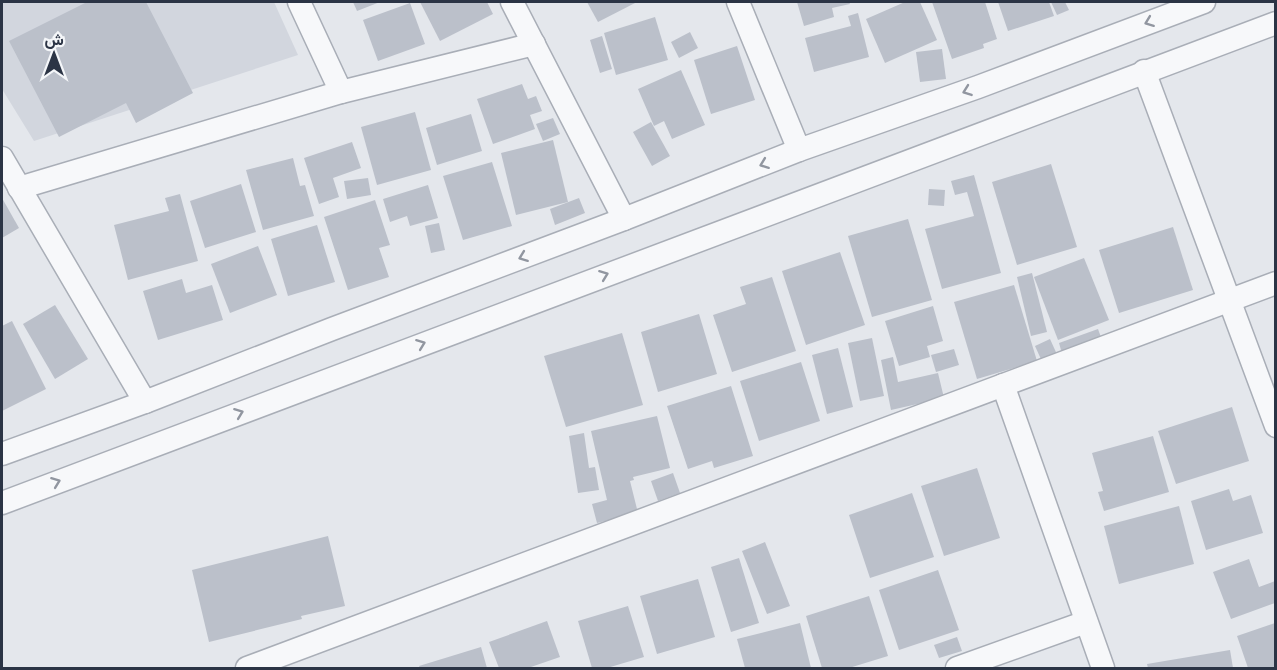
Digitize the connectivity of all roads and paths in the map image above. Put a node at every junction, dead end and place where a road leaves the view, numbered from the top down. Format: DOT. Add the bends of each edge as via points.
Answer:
graph roads {
  1 [pos="299,2"];
  2 [pos="512,2"];
  3 [pos="738,2"];
  4 [pos="1204,2"];
  5 [pos="1275,23"];
  6 [pos="534,44"];
  7 [pos="1144,71"];
  8 [pos="341,92"];
  9 [pos="799,150"];
  10 [pos="2,158"];
  11 [pos="19,188"];
  12 [pos="624,219"];
  13 [pos="1275,283"];
  14 [pos="1229,301"];
  15 [pos="1003,386"];
  16 [pos="145,402"];
  17 [pos="1275,426"];
  18 [pos="2,454"];
  19 [pos="2,503"];
  20 [pos="1086,622"];
  21 [pos="247,669"];
  22 [pos="957,669"];
  23 [pos="1103,669"];
  1 -- 8 [label="street"];
  2 -- 6 [label="street"];
  3 -- 9 [label="street"];
  4 -- 9 [label="street, one-way"];
  5 -- 7 [label="street"];
  6 -- 8 [label="street"];
  6 -- 12 [label="street"];
  7 -- 14 [label="street"];
  19 -- 7 [label="street, one-way"];
  8 -- 11 [label="street"];
  9 -- 12 [label="street, one-way"];
  10 -- 11 [label="street"];
  11 -- 16 [label="street"];
  12 -- 16 [label="street, one-way"];
  13 -- 14 [label="street"];
  14 -- 15 [label="street"];
  14 -- 17 [label="street"];
  15 -- 20 [label="street"];
  15 -- 21 [label="street"];
  16 -- 18 [label="street"];
  20 -- 22 [label="street"];
  20 -- 23 [label="street"];
}
